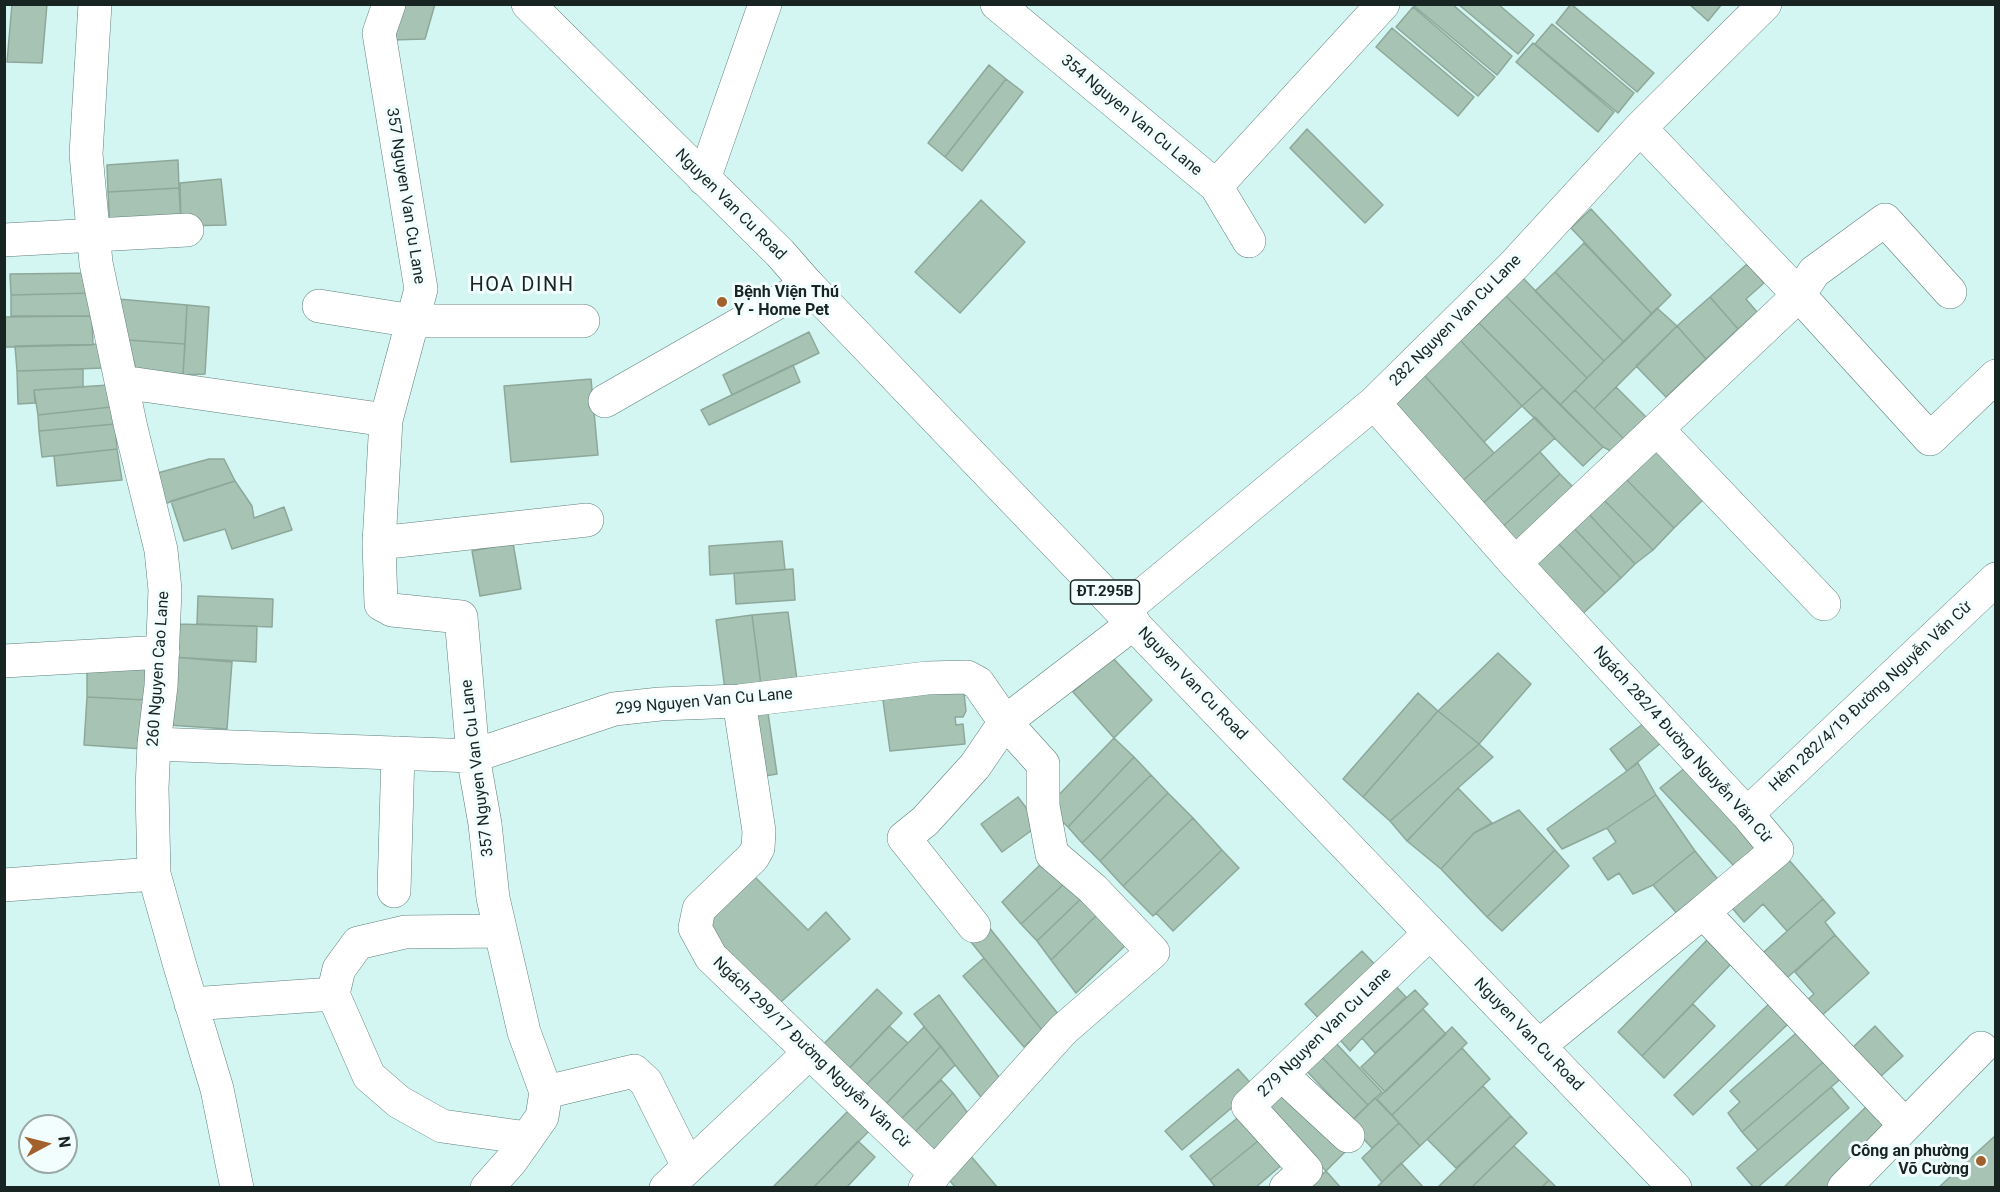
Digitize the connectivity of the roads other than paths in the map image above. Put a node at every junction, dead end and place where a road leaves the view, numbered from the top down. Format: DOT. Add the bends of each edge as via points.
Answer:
graph roads {
  1 [pos="95,4"];
  2 [pos="389,4"];
  3 [pos="528,4"];
  4 [pos="765,4"];
  5 [pos="997,4"];
  6 [pos="1383,4"];
  7 [pos="1765,4"];
  8 [pos="1640,128"];
  9 [pos="704,179"];
  10 [pos="1216,186"];
  11 [pos="187,230"];
  12 [pos="94,235"];
  13 [pos="4,240"];
  14 [pos="1249,241"];
  15 [pos="808,285"];
  16 [pos="1950,292"];
  17 [pos="1799,295"];
  18 [pos="319,306"];
  19 [pos="413,321"];
  20 [pos="583,321"];
  21 [pos="1995,376"];
  22 [pos="122,382"];
  23 [pos="605,401"];
  24 [pos="1374,403"];
  25 [pos="386,420"];
  26 [pos="1657,429"];
  27 [pos="586,520"];
  28 [pos="380,543"];
  29 [pos="1515,563"];
  30 [pos="1995,579"];
  31 [pos="1824,604"];
  32 [pos="1128,617"];
  33 [pos="163,652"];
  34 [pos="4,660"];
  35 [pos="739,701"];
  36 [pos="1005,722"];
  37 [pos="154,744"];
  38 [pos="398,753"];
  39 [pos="473,756"];
  40 [pos="1747,814"];
  41 [pos="154,874"];
  42 [pos="4,885"];
  43 [pos="394,891"];
  44 [pos="1703,912"];
  45 [pos="974,926"];
  46 [pos="500,931"];
  47 [pos="1430,933"];
  48 [pos="333,994"];
  49 [pos="191,1005"];
  50 [pos="1539,1046"];
  51 [pos="1981,1048"];
  52 [pos="810,1053"];
  53 [pos="1282,1075"];
  54 [pos="546,1092"];
  55 [pos="1905,1125"];
  56 [pos="1348,1136"];
  57 [pos="527,1138"];
  58 [pos="677,1177"];
  59 [pos="930,1180"];
  60 [pos="1670,1186"];
  61 [pos="237,1188"];
  62 [pos="486,1188"];
  63 [pos="1286,1188"];
  64 [pos="1844,1188"];
  1 -- 12 [label="street, 260 Nguyen Cao Lane" via="86,154"];
  2 -- 19 [label="street, 357 Nguyen Van Cu Lane" via="379,33 421,289"];
  3 -- 9 [label="street, Nguyen Van Cu Road / ĐT.295B"];
  4 -- 9 [label="street"];
  5 -- 10 [label="street, 354 Nguyen Van Cu Lane"];
  6 -- 10 [label="street"];
  7 -- 8 [label="street, 282 Nguyen Van Cu Lane"];
  8 -- 17 [label="street"];
  8 -- 24 [label="street, 282 Nguyen Van Cu Lane" via="1514,265"];
  9 -- 15 [label="street, Nguyen Van Cu Road / ĐT.295B"];
  10 -- 14 [label="street, 354 Nguyen Van Cu Lane"];
  11 -- 12 [label="street"];
  12 -- 13 [label="street"];
  12 -- 22 [label="street, 260 Nguyen Cao Lane" via="96,263"];
  15 -- 23 [label="street"];
  15 -- 32 [label="street, Nguyen Van Cu Road / ĐT.295B"];
  16 -- 17 [label="street" via="1885,220 1814,272"];
  17 -- 21 [label="street" via="1930,439"];
  17 -- 26 [label="street"];
  18 -- 19 [label="street"];
  19 -- 20 [label="street"];
  19 -- 25 [label="street, 357 Nguyen Van Cu Lane"];
  22 -- 25 [label="street"];
  22 -- 33 [label="street, 260 Nguyen Cao Lane" via="161,550 165,590"];
  24 -- 29 [label="street, Ngách 282/4 Đường Nguyễn Văn Cừ"];
  24 -- 32 [label="street, 282 Nguyen Van Cu Lane"];
  25 -- 28 [label="street, 357 Nguyen Van Cu Lane"];
  26 -- 29 [label="street"];
  26 -- 31 [label="street"];
  27 -- 28 [label="street"];
  28 -- 39 [label="street, 357 Nguyen Van Cu Lane" via="381,604 392,610 461,617"];
  29 -- 40 [label="street, Ngách 282/4 Đường Nguyễn Văn Cừ"];
  30 -- 40 [label="street, Hẻm 282/4/19 Đường Nguyễn Văn Cừ"];
  32 -- 36 [label="street"];
  32 -- 47 [label="street, Nguyen Van Cu Road / ĐT.295B"];
  33 -- 34 [label="street"];
  33 -- 37 [label="street, 260 Nguyen Cao Lane"];
  35 -- 36 [label="street, 299 Nguyen Van Cu Lane" via="927,678 967,677 978,683"];
  35 -- 39 [label="street, 299 Nguyen Van Cu Lane" via="614,709"];
  35 -- 52 [label="street, Ngách 299/17 Đường Nguyễn Văn Cừ" via="759,831 758,848 699,909 695,928 711,957"];
  36 -- 45 [label="street" via="975,766 925,821 904,838"];
  36 -- 59 [label="street, 299 Nguyen Van Cu Lane" via="1043,764 1043,806 1052,854 1093,889 1153,951 1063,1030"];
  37 -- 38 [label="street, 299 Nguyen Van Cu Lane"];
  37 -- 41 [label="street, 260 Nguyen Cao Lane"];
  38 -- 39 [label="street, 299 Nguyen Van Cu Lane"];
  38 -- 43 [label="street"];
  39 -- 46 [label="street, 357 Nguyen Van Cu Lane"];
  40 -- 44 [label="street, Ngách 282/4 Đường Nguyễn Văn Cừ" via="1777,850"];
  41 -- 42 [label="street"];
  41 -- 49 [label="street, 260 Nguyen Cao Lane"];
  44 -- 50 [label="street"];
  44 -- 55 [label="street"];
  46 -- 48 [label="street" via="405,932 358,943 339,969"];
  46 -- 54 [label="street, 357 Nguyen Van Cu Lane" via="524,1032"];
  47 -- 50 [label="street, Nguyen Van Cu Road / ĐT.295B"];
  47 -- 53 [label="street, 279 Nguyen Van Cu Lane"];
  48 -- 49 [label="street"];
  48 -- 57 [label="street" via="369,1076 399,1102 442,1126"];
  49 -- 61 [label="street, 260 Nguyen Cao Lane" via="217,1089"];
  50 -- 60 [label="street, Nguyen Van Cu Road / ĐT.295B"];
  51 -- 55 [label="street"];
  52 -- 58 [label="street"];
  52 -- 59 [label="street, Ngách 299/17 Đường Nguyễn Văn Cừ"];
  53 -- 56 [label="street"];
  53 -- 63 [label="street, 279 Nguyen Van Cu Lane" via="1248,1106 1306,1170"];
  54 -- 57 [label="street" via="542,1117"];
  54 -- 58 [label="street" via="634,1071 646,1082"];
  55 -- 64 [label="street"];
  57 -- 62 [label="street"];
}
